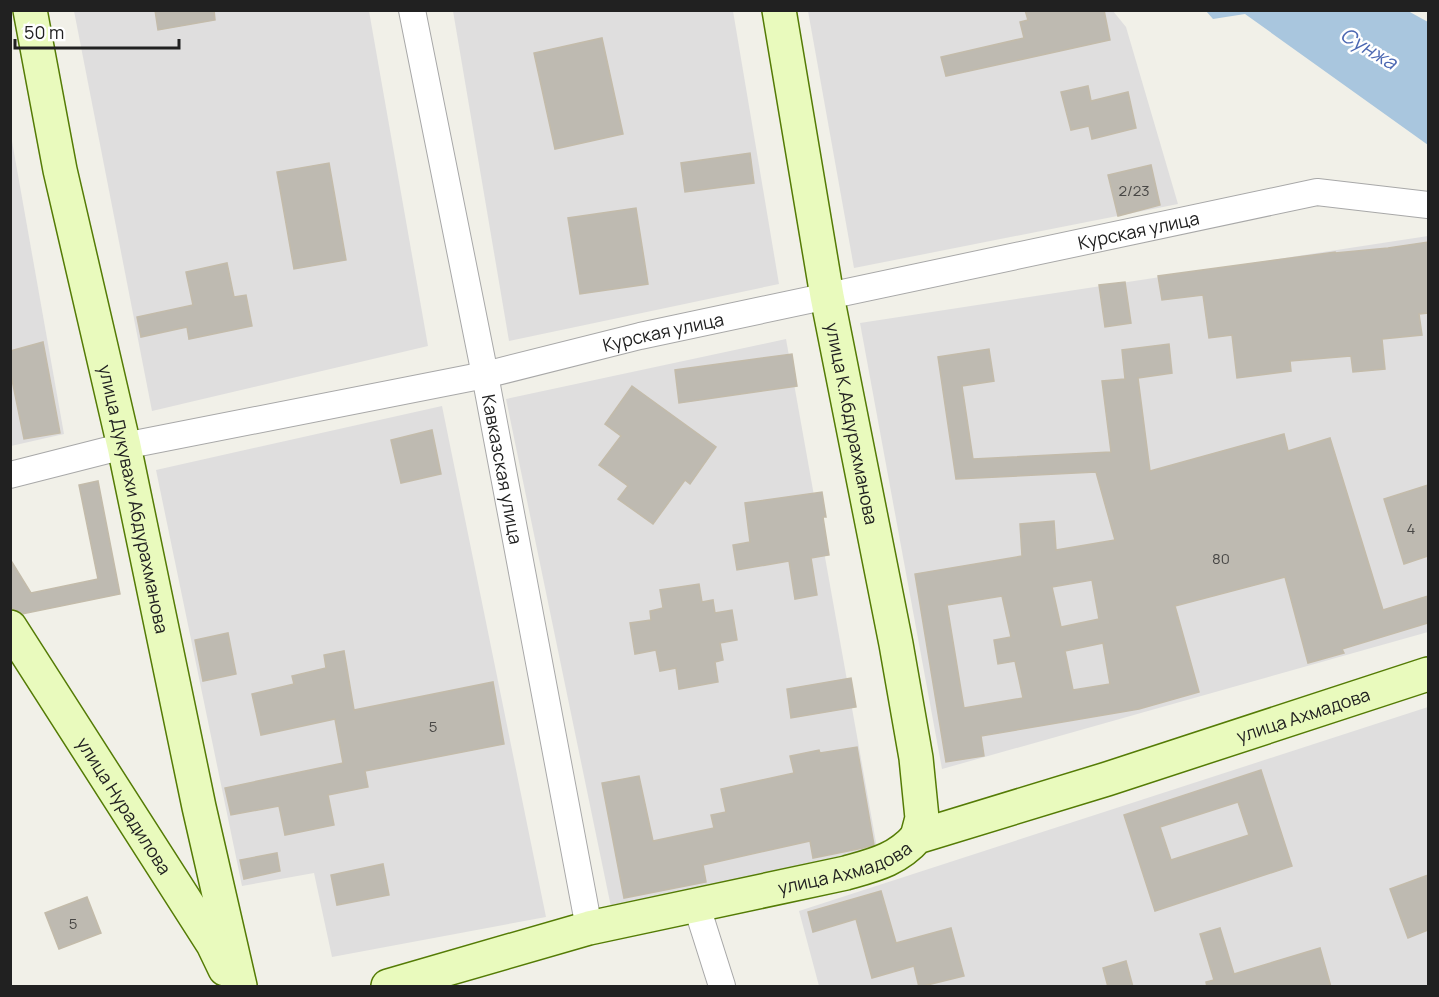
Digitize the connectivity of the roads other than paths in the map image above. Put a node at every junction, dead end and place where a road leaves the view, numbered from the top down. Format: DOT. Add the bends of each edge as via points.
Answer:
graph roads {
  1 [pos="30,10"];
  2 [pos="412,10"];
  3 [pos="779,10"];
  4 [pos="1428,206"];
  5 [pos="827,296"];
  6 [pos="484,375"];
  7 [pos="124,446"];
  8 [pos="10,476"];
  9 [pos="10,627"];
  10 [pos="1428,674"];
  11 [pos="916,837"];
  12 [pos="696,904"];
  13 [pos="589,928"];
  14 [pos="233,987"];
  15 [pos="240,987"];
  16 [pos="388,987"];
  17 [pos="722,987"];
  1 -- 7 [label="street, улица Дукувахи Абдурахманова" via="60,170"];
  2 -- 6 [label="street, Кавказская улица"];
  3 -- 5 [label="street, улица К.Абдурахманова"];
  4 -- 5 [label="street, Курская улица" via="1317,192"];
  5 -- 6 [label="street, Курская улица"];
  5 -- 11 [label="street, улица К.Абдурахманова" via="916,758 922,818"];
  6 -- 7 [label="street, Курская улица"];
  6 -- 13 [label="street, Кавказская улица"];
  7 -- 8 [label="street, Курская улица"];
  7 -- 15 [label="street, улица Дукувахи Абдурахманова"];
  9 -- 14 [label="street, улица Нурадилова" via="213,944"];
  10 -- 11 [label="street, улица Ахмадова"];
  11 -- 12 [label="street, улица Ахмадова" via="905,851 875,865"];
  12 -- 13 [label="street, улица Ахмадова"];
  12 -- 17 [label="street"];
  13 -- 16 [label="street, улица Ахмадова"];
}
